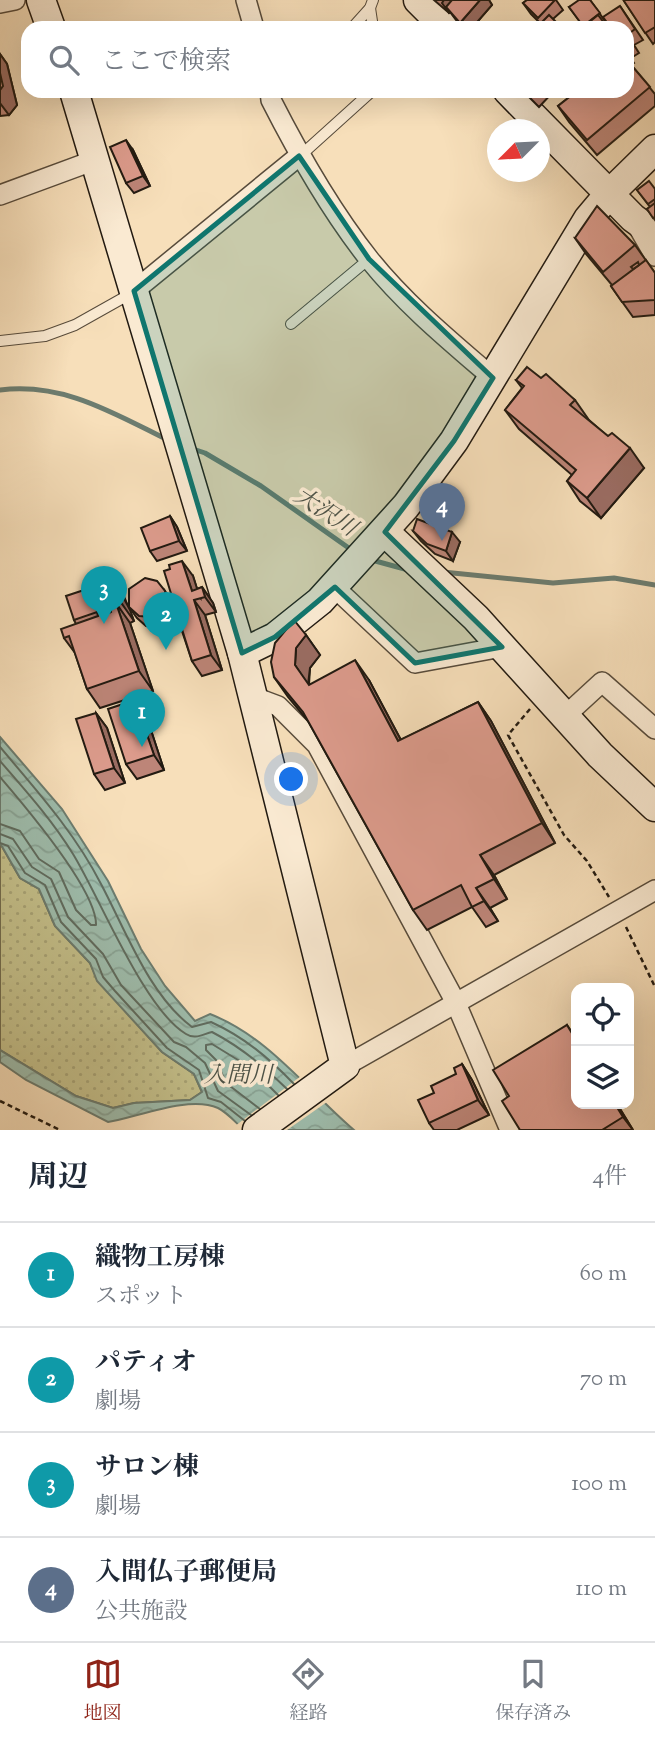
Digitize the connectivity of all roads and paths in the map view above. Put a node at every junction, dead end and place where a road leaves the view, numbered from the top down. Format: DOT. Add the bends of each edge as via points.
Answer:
graph roads {
  1 [pos="15,0"];
  2 [pos="41,0"];
  3 [pos="246,0"];
  4 [pos="418,0"];
  5 [pos="0,4"];
  6 [pos="372,4"];
  7 [pos="48,21"];
  8 [pos="252,21"];
  9 [pos="358,21"];
  10 [pos="439,21"];
  11 [pos="76,98"];
  12 [pos="271,98"];
  13 [pos="364,98"];
  14 [pos="515,98"];
  15 [pos="655,149"];
  16 [pos="299,156"];
  17 [pos="95,160"];
  18 [pos="609,194"];
  19 [pos="0,195"];
  20 [pos="644,226"];
  21 [pos="655,256"];
  22 [pos="369,259"];
  23 [pos="134,291"];
  24 [pos="291,324"];
  25 [pos="0,341"];
  26 [pos="493,378"];
  27 [pos="379,539"];
  28 [pos="343,579"];
  29 [pos="502,647"];
  30 [pos="242,653"];
  31 [pos="543,693"];
  32 [pos="254,696"];
  33 [pos="565,716"];
  34 [pos="655,729"];
  35 [pos="655,807"];
  36 [pos="655,890"];
  37 [pos="618,911"];
  38 [pos="655,987"];
  39 [pos="455,1001"];
  40 [pos="337,1071"];
  41 [pos="0,1101"];
  42 [pos="60,1130"];
  43 [pos="257,1130"];
  44 [pos="510,1130"];
  1 -- 5 [label="street"];
  2 -- 7 [label="street"];
  3 -- 8 [label="street"];
  4 -- 10 [label="street"];
  6 -- 9 [label="lane"];
  11 -- 17 [label="street"];
  12 -- 16 [label="street"];
  13 -- 16 [label="lane"];
  14 -- 18 [label="street"];
  15 -- 18 [label="street"];
  16 -- 22 [label="street"];
  16 -- 23 [label="street"];
  17 -- 19 [label="street"];
  17 -- 23 [label="street"];
  18 -- 20 [label="street"];
  18 -- 26 [label="street" via="567,249"];
  20 -- 21 [label="street"];
  22 -- 24 [label="lane"];
  22 -- 26 [label="street" via="406,300"];
  23 -- 25 [label="lane" via="65,329"];
  23 -- 30 [label="street"];
  26 -- 27 [label="street" via="436,468"];
  27 -- 28 [label="street"];
  27 -- 29 [label="street"];
  28 -- 29 [label="street" via="415,663"];
  28 -- 30 [label="street" via="283,631"];
  29 -- 31 [label="street"];
  30 -- 32 [label="street"];
  31 -- 33 [label="street"];
  31 -- 37 [label="path" via="508,735 564,835"];
  32 -- 39 [label="street" via="278,706 317,745"];
  32 -- 40 [label="street"];
  33 -- 34 [label="street" via="602,682"];
  33 -- 35 [label="street"];
  36 -- 37 [label="street"];
  37 -- 38 [label="path"];
  37 -- 39 [label="street"];
  39 -- 40 [label="street"];
  39 -- 44 [label="street"];
  40 -- 43 [label="street"];
  41 -- 42 [label="path"];
}
